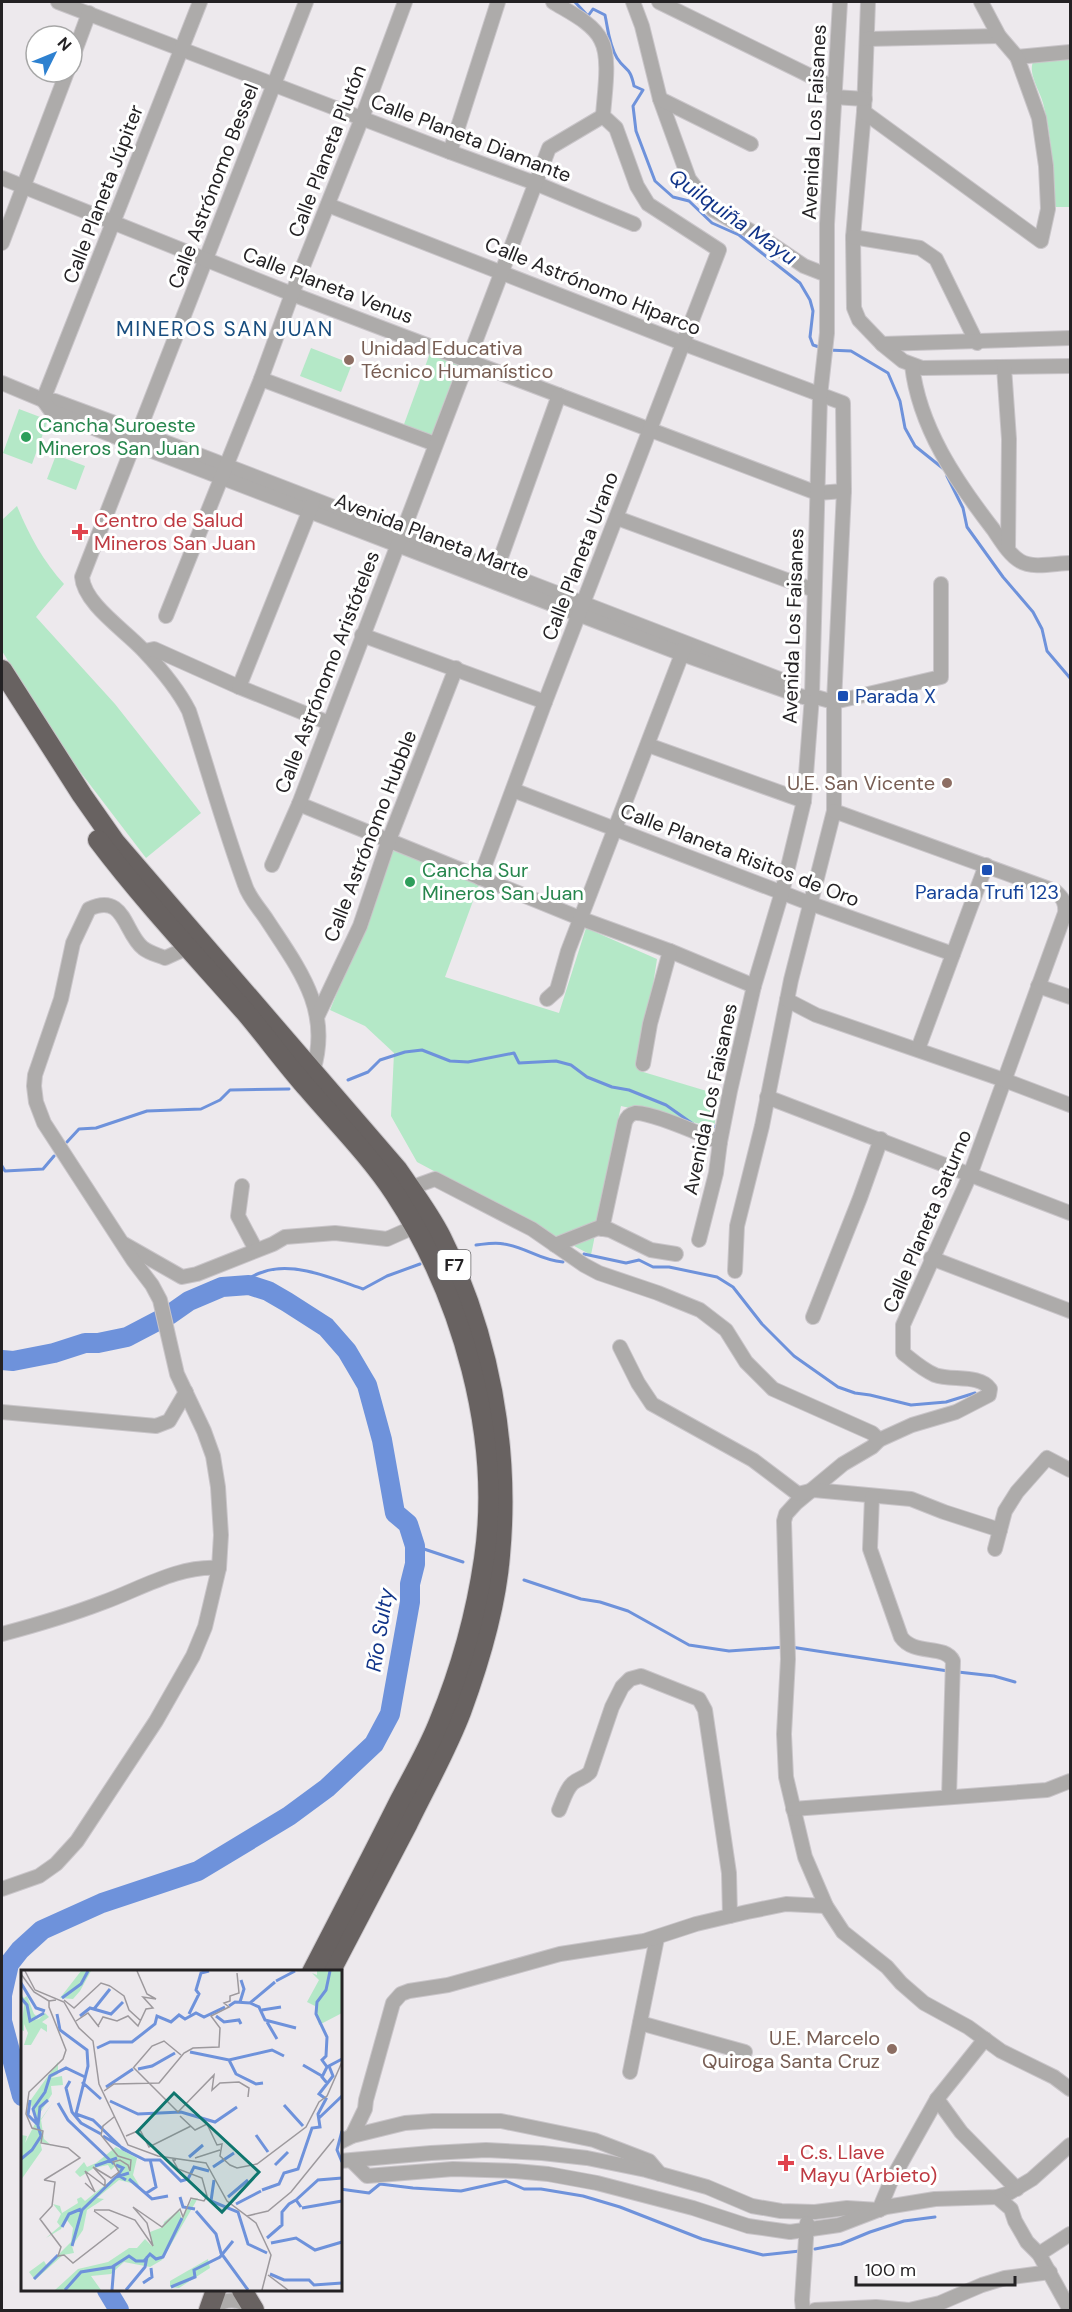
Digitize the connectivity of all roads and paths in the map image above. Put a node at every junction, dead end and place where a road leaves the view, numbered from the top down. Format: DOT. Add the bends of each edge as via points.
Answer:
graph roads {
  1 [pos="58,2"];
  2 [pos="200,2"];
  3 [pos="306,2"];
  4 [pos="405,2"];
  5 [pos="498,2"];
  6 [pos="554,2"];
  7 [pos="633,2"];
  8 [pos="659,2"];
  9 [pos="840,2"];
  10 [pos="868,2"];
  11 [pos="981,2"];
  12 [pos="89,13"];
  13 [pos="84,27"];
  14 [pos="999,36"];
  15 [pos="867,39"];
  16 [pos="181,49"];
  17 [pos="1071,52"];
  18 [pos="1017,57"];
  19 [pos="273,83"];
  20 [pos="62,84"];
  21 [pos="834,92"];
  22 [pos="660,99"];
  23 [pos="864,105"];
  24 [pos="603,116"];
  25 [pos="362,118"];
  26 [pos="751,144"];
  27 [pos="450,152"];
  28 [pos="2,178"];
  29 [pos="535,183"];
  30 [pos="22,187"];
  31 [pos="328,205"];
  32 [pos="112,221"];
  33 [pos="634,224"];
  34 [pos="853,237"];
  35 [pos="2,243"];
  36 [pos="206,258"];
  37 [pos="502,271"];
  38 [pos="827,275"];
  39 [pos="291,294"];
  40 [pos="1071,338"];
  41 [pos="682,343"];
  42 [pos="977,343"];
  43 [pos="882,344"];
  44 [pos="469,361"];
  45 [pos="912,365"];
  46 [pos="1071,366"];
  47 [pos="1004,367"];
  48 [pos="261,379"];
  49 [pos="2,383"];
  50 [pos="559,395"];
  51 [pos="820,396"];
  52 [pos="43,400"];
  53 [pos="650,430"];
  54 [pos="136,438"];
  55 [pos="435,444"];
  56 [pos="223,472"];
  57 [pos="844,491"];
  58 [pos="817,493"];
  59 [pos="311,505"];
  60 [pos="617,518"];
  61 [pos="398,539"];
  62 [pos="1008,549"];
  63 [pos="1071,563"];
  64 [pos="496,571"];
  65 [pos="941,584"];
  66 [pos="814,590"];
  67 [pos="581,609"];
  68 [pos="166,616"];
  69 [pos="362,635"];
  70 [pos="684,649"];
  71 [pos="145,651"];
  72 [pos="456,668"];
  73 [pos="2,670"];
  74 [pos="239,687"];
  75 [pos="2,696"];
  76 [pos="812,696"];
  77 [pos="545,702"];
  78 [pos="834,702"];
  79 [pos="329,723"];
  80 [pos="648,745"];
  81 [pos="513,790"];
  82 [pos="804,801"];
  83 [pos="299,804"];
  84 [pos="834,811"];
  85 [pos="616,830"];
  86 [pos="389,840"];
  87 [pos="272,865"];
  88 [pos="986,866"];
  89 [pos="480,878"];
  90 [pos="782,892"];
  91 [pos="809,903"];
  92 [pos="582,919"];
  93 [pos="187,948"];
  94 [pos="670,951"];
  95 [pos="953,954"];
  96 [pos="754,986"];
  97 [pos="1038,986"];
  98 [pos="1071,997"];
  99 [pos="547,999"];
  100 [pos="787,1000"];
  101 [pos="318,1015"];
  102 [pos="918,1049"];
  103 [pos="643,1064"];
  104 [pos="312,1071"];
  105 [pos="1004,1080"];
  106 [pos="767,1097"];
  107 [pos="1071,1105"];
  108 [pos="881,1139"];
  109 [pos="720,1142"];
  110 [pos="970,1175"];
  111 [pos="242,1186"];
  112 [pos="410,1188"];
  113 [pos="1071,1213"];
  114 [pos="414,1227"];
  115 [pos="602,1229"];
  116 [pos="699,1240"];
  117 [pos="124,1244"];
  118 [pos="555,1245"];
  119 [pos="256,1250"];
  120 [pos="676,1254"];
  121 [pos="931,1258"];
  122 [pos="735,1271"];
  123 [pos="1071,1311"];
  124 [pos="813,1317"];
  125 [pos="620,1347"];
  126 [pos="186,1392"];
  127 [pos="2,1412"];
  128 [pos="879,1440"];
  129 [pos="1071,1470"];
  130 [pos="814,1490"];
  131 [pos="872,1497"];
  132 [pos="1000,1530"];
  133 [pos="995,1549"];
  134 [pos="219,1568"];
  135 [pos="2,1634"];
  136 [pos="1071,1781"];
  137 [pos="949,1797"];
  138 [pos="793,1809"];
  139 [pos="559,1810"];
  140 [pos="2,1889"];
  141 [pos="826,1906"];
  142 [pos="730,1916"];
  143 [pos="657,1938"];
  144 [pos="313,1970"];
  145 [pos="331,1970"];
  146 [pos="640,2023"];
  147 [pos="985,2039"];
  148 [pos="745,2052"];
  149 [pos="630,2072"];
  150 [pos="1071,2089"];
  151 [pos="937,2099"];
  152 [pos="346,2139"];
  153 [pos="1071,2145"];
  154 [pos="346,2161"];
  155 [pos="660,2174"];
  156 [pos="1017,2189"];
  157 [pos="997,2197"];
  158 [pos="879,2210"];
  159 [pos="805,2212"];
  160 [pos="808,2230"];
  161 [pos="1071,2234"];
  162 [pos="1039,2254"];
  163 [pos="1050,2272"];
  164 [pos="803,2310"];
  165 [pos="815,2310"];
  166 [pos="1071,2310"];
  1 -- 12 [label="street, Calle Planeta Diamante"];
  2 -- 16 [label="street, Calle Planeta Júpiter"];
  3 -- 19 [label="street, Calle Astrónomo Bessel"];
  4 -- 25 [label="street, Calle Planeta Plutón"];
  5 -- 27 [label="street"];
  6 -- 24 [label="street" via="592,28 602,40 606,59"];
  7 -- 22 [label="street"];
  8 -- 21 [label="street"];
  9 -- 21 [label="street, Avenida Los Faisanes"];
  10 -- 15 [label="street"];
  11 -- 14 [label="street"];
  12 -- 13 [label="street"];
  12 -- 16 [label="street, Calle Planeta Diamante"];
  14 -- 15 [label="street"];
  14 -- 18 [label="street"];
  15 -- 23 [label="street"];
  16 -- 19 [label="street, Calle Planeta Diamante"];
  16 -- 32 [label="street, Calle Planeta Júpiter"];
  17 -- 18 [label="street"];
  18 -- 23 [label="street" via="1039,118 1046,166 1048,209 1041,241"];
  19 -- 25 [label="street, Calle Planeta Diamante"];
  19 -- 36 [label="street, Calle Astrónomo Bessel"];
  20 -- 30 [label="street"];
  21 -- 23 [label="street"];
  21 -- 38 [label="street, Avenida Los Faisanes"];
  22 -- 26 [label="street"];
  22 -- 38 [label="street" via="688,179 713,210 804,266"];
  23 -- 34 [label="street"];
  24 -- 29 [label="street, Calle Astrónomo Aristóteles" via="549,148"];
  24 -- 41 [label="street, Calle Planeta Urano" via="616,128 648,204 719,250"];
  25 -- 27 [label="street, Calle Planeta Diamante"];
  25 -- 31 [label="street, Calle Planeta Plutón"];
  27 -- 29 [label="street, Calle Planeta Diamante"];
  28 -- 30 [label="street, Calle Planeta Venus"];
  29 -- 33 [label="street, Calle Planeta Diamante"];
  29 -- 37 [label="street, Calle Astrónomo Aristóteles"];
  30 -- 32 [label="street, Calle Planeta Venus"];
  30 -- 35 [label="street"];
  31 -- 37 [label="street, Calle Astrónomo Hiparco"];
  31 -- 39 [label="street, Calle Planeta Plutón"];
  32 -- 36 [label="street, Calle Planeta Venus"];
  32 -- 52 [label="street, Calle Planeta Júpiter"];
  34 -- 42 [label="street" via="920,248 936,259"];
  34 -- 43 [label="street" via="854,308 859,320"];
  36 -- 39 [label="street, Calle Planeta Venus"];
  36 -- 54 [label="street, Calle Astrónomo Bessel"];
  37 -- 41 [label="street, Calle Astrónomo Hiparco"];
  37 -- 44 [label="street, Calle Astrónomo Aristóteles"];
  38 -- 51 [label="street, Avenida Los Faisanes" via="827,333"];
  39 -- 44 [label="street, Calle Planeta Venus"];
  39 -- 48 [label="street, Calle Planeta Plutón"];
  40 -- 42 [label="street"];
  41 -- 51 [label="street, Calle Astrónomo Hiparco"];
  41 -- 53 [label="street, Calle Planeta Urano"];
  42 -- 43 [label="street"];
  43 -- 45 [label="street"];
  44 -- 50 [label="street, Calle Planeta Venus"];
  44 -- 55 [label="street, Calle Astrónomo Aristóteles"];
  45 -- 47 [label="street" via="935,369"];
  45 -- 62 [label="street" via="914,388 939,449"];
  46 -- 47 [label="street"];
  47 -- 62 [label="street" via="1009,439"];
  48 -- 55 [label="street"];
  48 -- 56 [label="street, Calle Planeta Plutón"];
  49 -- 52 [label="street, Avenida Planeta Marte"];
  50 -- 53 [label="street, Calle Planeta Venus"];
  50 -- 64 [label="street"];
  51 -- 57 [label="street, Calle Astrónomo Hiparco" via="843,403"];
  51 -- 58 [label="street, Avenida Los Faisanes"];
  52 -- 54 [label="street, Avenida Planeta Marte" via="55,400"];
  53 -- 58 [label="street, Calle Planeta Venus"];
  53 -- 60 [label="street, Calle Planeta Urano"];
  54 -- 56 [label="street, Avenida Planeta Marte"];
  54 -- 71 [label="street, Calle Astrónomo Bessel" via="84,569 83,586 90,598"];
  55 -- 61 [label="street, Calle Astrónomo Aristóteles"];
  56 -- 59 [label="street, Avenida Planeta Marte"];
  56 -- 68 [label="street, Calle Planeta Plutón"];
  57 -- 58 [label="street, Calle Planeta Venus"];
  57 -- 78 [label="street"];
  58 -- 66 [label="street, Avenida Los Faisanes"];
  59 -- 61 [label="street, Avenida Planeta Marte"];
  59 -- 74 [label="street"];
  60 -- 66 [label="street"];
  60 -- 67 [label="street, Calle Planeta Urano"];
  61 -- 64 [label="street, Avenida Planeta Marte"];
  61 -- 67 [label="street, Avenida Planeta Marte"];
  61 -- 69 [label="street, Calle Astrónomo Aristóteles"];
  62 -- 63 [label="street" via="1019,561 1031,564"];
  64 -- 67 [label="street, Avenida Planeta Marte"];
  65 -- 78 [label="street, Avenida Planeta Marte" via="941,677"];
  66 -- 76 [label="street, Avenida Los Faisanes"];
  67 -- 70 [label="street, Avenida Planeta Marte"];
  67 -- 77 [label="street, Calle Planeta Urano"];
  69 -- 72 [label="street"];
  69 -- 79 [label="street, Calle Astrónomo Aristóteles"];
  70 -- 76 [label="street, Avenida Planeta Marte" via="805,689"];
  70 -- 80 [label="street"];
  71 -- 74 [label="street" via="154,649"];
  71 -- 101 [label="street" via="189,711 246,888 293,957"];
  72 -- 77 [label="street"];
  72 -- 86 [label="street, Calle Astrónomo Hubble"];
  73 -- 104 [label="highway, F7" via="115,842"];
  74 -- 79 [label="street"];
  75 -- 93 [label="highway, F7" via="118,867"];
  76 -- 78 [label="street, Avenida Planeta Marte"];
  76 -- 82 [label="street, Avenida Los Faisanes"];
  77 -- 81 [label="street, Calle Planeta Urano"];
  78 -- 84 [label="street"];
  79 -- 83 [label="street, Calle Astrónomo Aristóteles"];
  80 -- 82 [label="street"];
  80 -- 85 [label="street"];
  81 -- 85 [label="street, Calle Planeta Risitos de Oro"];
  81 -- 89 [label="street, Calle Planeta Urano"];
  82 -- 90 [label="street, Avenida Los Faisanes"];
  83 -- 86 [label="street"];
  83 -- 87 [label="street, Calle Astrónomo Aristóteles"];
  84 -- 88 [label="street"];
  84 -- 91 [label="street"];
  85 -- 90 [label="street, Calle Planeta Risitos de Oro"];
  85 -- 92 [label="street"];
  86 -- 89 [label="street"];
  86 -- 101 [label="street, Calle Astrónomo Hubble" via="360,926"];
  88 -- 95 [label="street"];
  88 -- 97 [label="street, Calle Planeta Saturno" via="1055,891 1066,905"];
  89 -- 92 [label="street"];
  90 -- 91 [label="street, Calle Planeta Risitos de Oro"];
  90 -- 96 [label="street, Avenida Los Faisanes"];
  91 -- 95 [label="street, Calle Planeta Risitos de Oro"];
  91 -- 100 [label="street"];
  92 -- 94 [label="street"];
  92 -- 99 [label="street" via="557,990"];
  93 -- 114 [label="highway, F7" via="361,1149"];
  93 -- 117 [label="street" via="165,958 142,947 114,908 105,905 89,909 73,943 61,999 35,1075 36,1102 44,1123"];
  94 -- 96 [label="street"];
  94 -- 103 [label="street"];
  95 -- 102 [label="street"];
  96 -- 109 [label="street, Avenida Los Faisanes"];
  97 -- 98 [label="street"];
  97 -- 105 [label="street, Calle Planeta Saturno"];
  100 -- 102 [label="street" via="816,1015"];
  100 -- 106 [label="street"];
  101 -- 104 [label="street" via="318,1053"];
  102 -- 105 [label="street"];
  104 -- 112 [label="highway, F7"];
  105 -- 107 [label="street"];
  105 -- 110 [label="street, Calle Planeta Saturno"];
  106 -- 108 [label="street"];
  106 -- 122 [label="street" via="737,1226"];
  108 -- 110 [label="street"];
  108 -- 124 [label="street"];
  109 -- 115 [label="street" via="650,1116 637,1113 626,1119"];
  109 -- 116 [label="street, Avenida Los Faisanes"];
  110 -- 113 [label="street"];
  110 -- 121 [label="street, Calle Planeta Saturno"];
  111 -- 119 [label="street" via="238,1216"];
  112 -- 118 [label="street" via="435,1179"];
  112 -- 145 [label="highway, F7" via="455,1268 487,1368 496,1412 502,1479 500,1555 490,1615 474,1674 446,1748"];
  114 -- 119 [label="street" via="387,1239 335,1233 285,1237"];
  114 -- 144 [label="highway, F7" via="452,1305 481,1416 487,1469 484,1558 467,1638 438,1724"];
  115 -- 118 [label="street"];
  115 -- 120 [label="street" via="651,1251"];
  117 -- 119 [label="street" via="182,1277"];
  117 -- 126 [label="street" via="160,1300 177,1374"];
  118 -- 128 [label="street" via="599,1273 700,1310 726,1330 746,1362 773,1389 872,1433"];
  121 -- 123 [label="street"];
  121 -- 128 [label="street, Calle Planeta Saturno" via="903,1325 903,1353 935,1375 987,1384 989,1395 957,1412"];
  125 -- 130 [label="street" via="652,1404 753,1460 798,1494"];
  126 -- 127 [label="street" via="169,1421 156,1426"];
  126 -- 134 [label="street" via="213,1456 221,1535"];
  128 -- 130 [label="street"];
  129 -- 132 [label="street" via="1047,1458 1017,1492 1005,1511"];
  130 -- 131 [label="street"];
  130 -- 138 [label="street" via="790,1509 784,1521 788,1659 784,1758"];
  131 -- 132 [label="street" via="911,1499"];
  131 -- 137 [label="street" via="870,1549 901,1637 913,1648 947,1654 953,1661"];
  132 -- 133 [label="street"];
  134 -- 135 [label="street" via="205,1567 174,1575"];
  134 -- 140 [label="street" via="205,1627 193,1656 77,1841 39,1876"];
  136 -- 137 [label="street" via="1047,1790"];
  137 -- 138 [label="street"];
  138 -- 141 [label="street" via="805,1857"];
  139 -- 142 [label="street" via="568,1789 590,1772 612,1707 626,1682 641,1676 699,1699 705,1710 728,1864"];
  141 -- 142 [label="street" via="786,1904"];
  141 -- 147 [label="street" via="843,1932 912,1993"];
  142 -- 143 [label="street"];
  143 -- 146 [label="street"];
  143 -- 152 [label="street" via="560,1954 401,1994 393,2003 365,2109"];
  146 -- 148 [label="street"];
  146 -- 149 [label="street"];
  147 -- 150 [label="street"];
  147 -- 151 [label="street"];
  151 -- 156 [label="street" via="961,2132"];
  151 -- 158 [label="street"];
  152 -- 155 [label="street" via="405,2123 501,2121 594,2140 649,2161"];
  153 -- 156 [label="street"];
  154 -- 155 [label="street" via="486,2150 587,2158"];
  154 -- 160 [label="street" via="367,2176 453,2169 548,2174 597,2183 748,2226 790,2232"];
  155 -- 159 [label="street" via="707,2187 752,2206"];
  156 -- 157 [label="street"];
  157 -- 158 [label="street" via="935,2199"];
  157 -- 162 [label="street" via="1011,2209 1027,2242"];
  158 -- 159 [label="street"];
  158 -- 160 [label="street" via="839,2225"];
  159 -- 160 [label="street"];
  160 -- 164 [label="street"];
  161 -- 162 [label="street"];
  162 -- 163 [label="street"];
  163 -- 165 [label="street" via="1005,2278 940,2303 909,2310"];
  163 -- 166 [label="street"];
}
